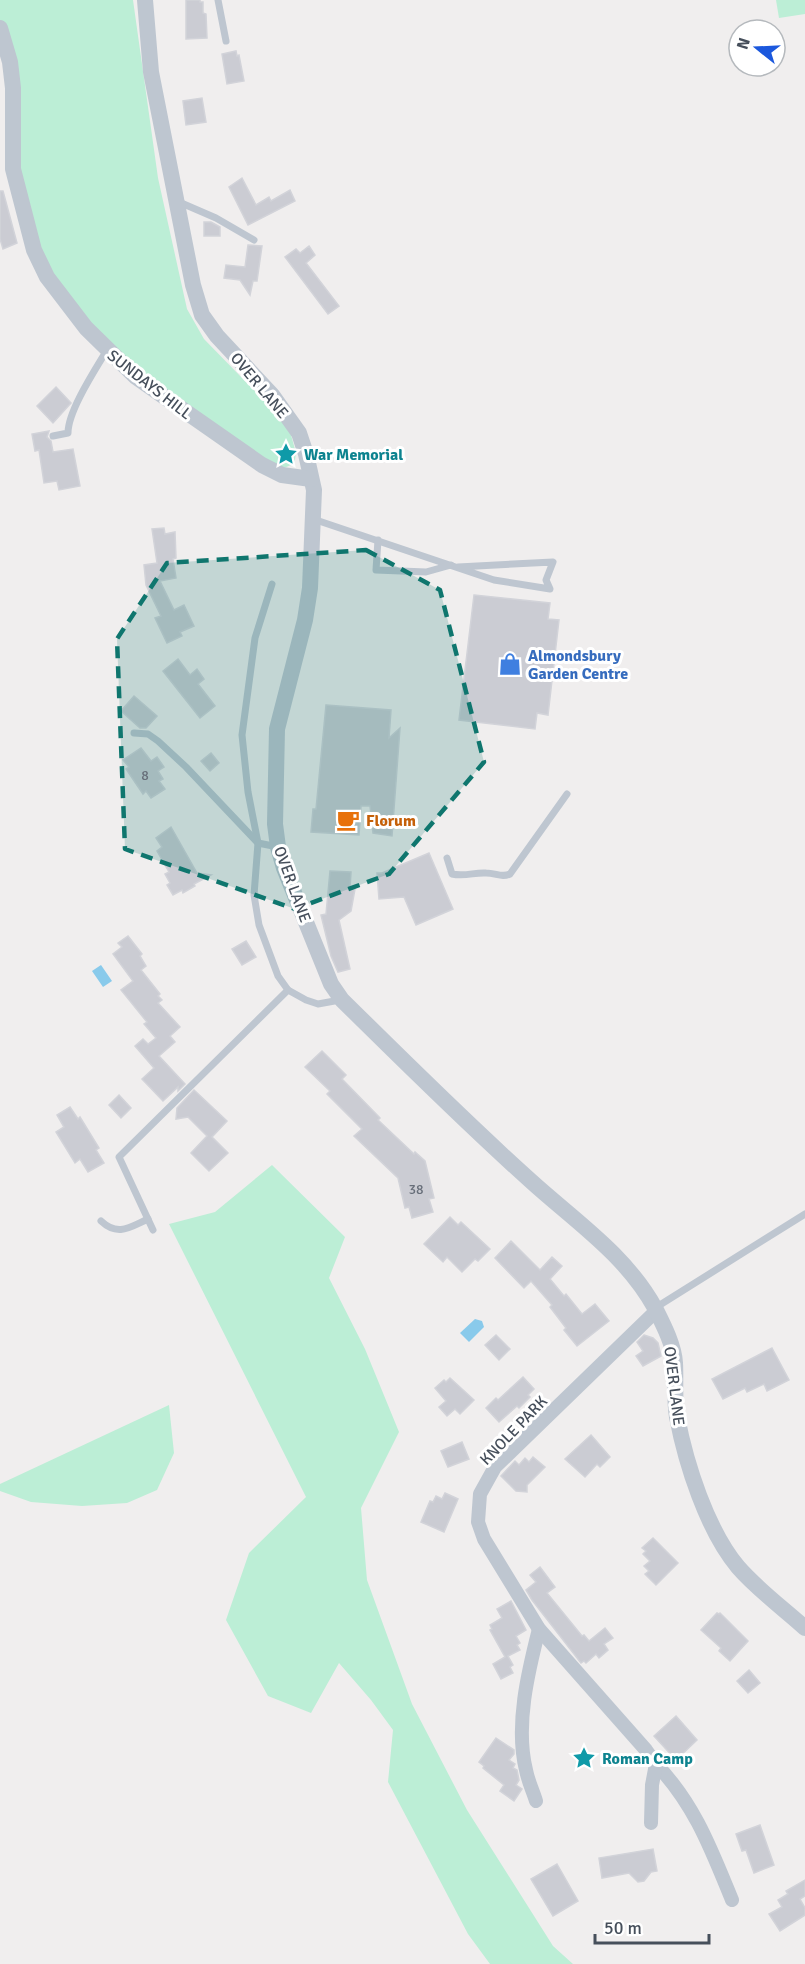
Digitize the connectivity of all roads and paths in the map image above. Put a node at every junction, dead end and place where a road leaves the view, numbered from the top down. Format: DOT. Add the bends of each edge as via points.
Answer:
graph roads {
  1 [pos="145,0"];
  2 [pos="218,0"];
  3 [pos="0,28"];
  4 [pos="226,41"];
  5 [pos="177,201"];
  6 [pos="254,240"];
  7 [pos="107,351"];
  8 [pos="53,436"];
  9 [pos="311,479"];
  10 [pos="314,519"];
  11 [pos="378,540"];
  12 [pos="455,566"];
  13 [pos="272,584"];
  14 [pos="134,733"];
  15 [pos="567,794"];
  16 [pos="258,843"];
  17 [pos="278,847"];
  18 [pos="447,858"];
  19 [pos="288,990"];
  20 [pos="342,1000"];
  21 [pos="805,1214"];
  22 [pos="148,1219"];
  23 [pos="101,1221"];
  24 [pos="153,1230"];
  25 [pos="655,1310"];
  26 [pos="805,1628"];
  27 [pos="539,1629"];
  28 [pos="656,1764"];
  29 [pos="536,1801"];
  30 [pos="651,1822"];
  31 [pos="732,1900"];
  1 -- 5 [label="street, OVER LANE" via="151,72"];
  2 -- 4 [label="lane"];
  3 -- 7 [label="street, SUNDAYS HILL" via="13,88 13,169 33,250 69,308"];
  5 -- 6 [label="lane"];
  5 -- 9 [label="street, OVER LANE" via="202,315 272,395 298,433"];
  7 -- 8 [label="lane" via="90,378 68,434"];
  7 -- 9 [label="street, SUNDAYS HILL" via="136,377 245,454 282,475"];
  9 -- 10 [label="street, OVER LANE"];
  10 -- 11 [label="lane"];
  10 -- 17 [label="street, OVER LANE" via="305,620 277,729 274,791"];
  11 -- 12 [label="lane"];
  11 -- 12 [label="lane" via="376,570 426,572"];
  12 -- 12 [label="lane" via="553,562 546,579 550,589 494,580"];
  13 -- 16 [label="lane" via="255,638 242,735"];
  14 -- 16 [label="lane" via="148,734 158,741"];
  15 -- 18 [label="lane" via="510,874 452,874"];
  16 -- 17 [label="lane"];
  16 -- 19 [label="lane" via="254,895 259,925 278,976"];
  17 -- 20 [label="street, OVER LANE" via="331,984"];
  19 -- 20 [label="lane" via="318,1004"];
  19 -- 22 [label="lane" via="119,1157"];
  20 -- 25 [label="street, OVER LANE" via="531,1182 607,1246"];
  21 -- 25 [label="lane"];
  22 -- 23 [label="lane" via="122,1230 111,1230"];
  22 -- 24 [label="lane"];
  25 -- 26 [label="street, OVER LANE" via="675,1362 677,1415 687,1460 718,1538 739,1568"];
  25 -- 27 [label="street, KNOLE PARK" via="495,1467 480,1494 478,1522 484,1539"];
  27 -- 28 [label="street, KNOLE PARK"];
  27 -- 29 [label="street" via="527,1677 522,1739 525,1769"];
  28 -- 30 [label="street"];
  28 -- 31 [label="street, KNOLE PARK" via="674,1782 698,1819"];
}
